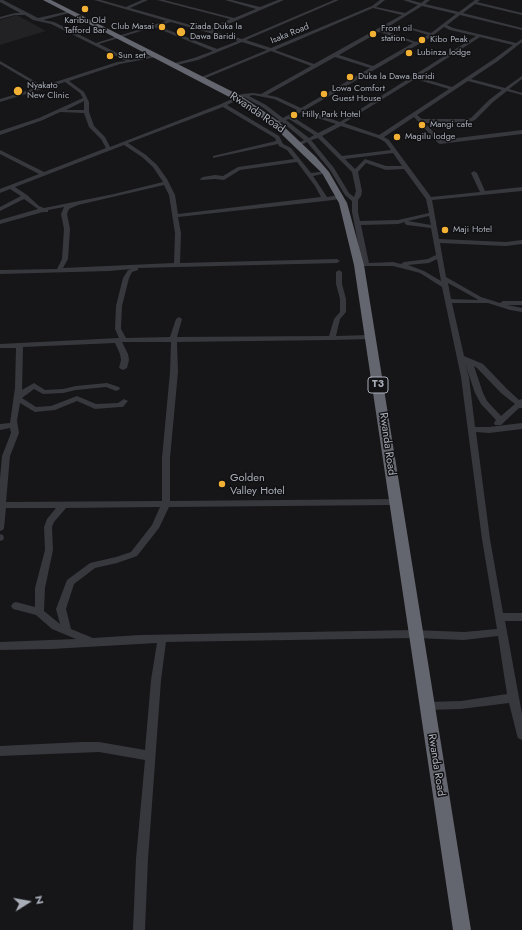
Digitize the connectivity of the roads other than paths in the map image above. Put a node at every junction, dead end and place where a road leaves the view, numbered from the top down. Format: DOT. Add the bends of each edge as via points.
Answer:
graph roads {
  1 [pos="0,0"];
  2 [pos="46,0"];
  3 [pos="96,0"];
  4 [pos="146,0"];
  5 [pos="158,0"];
  6 [pos="227,0"];
  7 [pos="282,0"];
  8 [pos="337,0"];
  9 [pos="383,0"];
  10 [pos="405,0"];
  11 [pos="428,0"];
  12 [pos="477,1"];
  13 [pos="423,4"];
  14 [pos="373,7"];
  15 [pos="127,8"];
  16 [pos="262,9"];
  17 [pos="68,12"];
  18 [pos="460,13"];
  19 [pos="26,14"];
  20 [pos="522,14"];
  21 [pos="406,15"];
  22 [pos="0,18"];
  23 [pos="234,19"];
  24 [pos="38,20"];
  25 [pos="171,21"];
  26 [pos="444,25"];
  27 [pos="154,26"];
  28 [pos="414,29"];
  29 [pos="522,29"];
  30 [pos="378,30"];
  31 [pos="208,31"];
  32 [pos="431,34"];
  33 [pos="480,35"];
  34 [pos="118,37"];
  35 [pos="240,40"];
  36 [pos="522,40"];
  37 [pos="416,43"];
  38 [pos="96,44"];
  39 [pos="516,44"];
  40 [pos="272,50"];
  41 [pos="217,51"];
  42 [pos="335,55"];
  43 [pos="154,56"];
  44 [pos="130,61"];
  45 [pos="0,62"];
  46 [pos="173,65"];
  47 [pos="314,66"];
  48 [pos="374,68"];
  49 [pos="414,77"];
  50 [pos="522,77"];
  51 [pos="466,78"];
  52 [pos="65,80"];
  53 [pos="201,80"];
  54 [pos="42,87"];
  55 [pos="451,88"];
  56 [pos="506,90"];
  57 [pos="263,94"];
  58 [pos="522,94"];
  59 [pos="241,97"];
  60 [pos="85,99"];
  61 [pos="0,101"];
  62 [pos="223,105"];
  63 [pos="299,110"];
  64 [pos="54,112"];
  65 [pos="86,112"];
  66 [pos="414,114"];
  67 [pos="289,117"];
  68 [pos="278,121"];
  69 [pos="421,121"];
  70 [pos="338,124"];
  71 [pos="522,132"];
  72 [pos="0,134"];
  73 [pos="319,136"];
  74 [pos="380,136"];
  75 [pos="279,142"];
  76 [pos="303,142"];
  77 [pos="124,143"];
  78 [pos="329,145"];
  79 [pos="312,148"];
  80 [pos="109,149"];
  81 [pos="394,151"];
  82 [pos="0,152"];
  83 [pos="379,154"];
  84 [pos="8,156"];
  85 [pos="215,157"];
  86 [pos="333,157"];
  87 [pos="0,159"];
  88 [pos="298,160"];
  89 [pos="365,161"];
  90 [pos="406,167"];
  91 [pos="337,168"];
  92 [pos="354,172"];
  93 [pos="474,173"];
  94 [pos="44,174"];
  95 [pos="310,175"];
  96 [pos="203,179"];
  97 [pos="166,183"];
  98 [pos="10,187"];
  99 [pos="522,189"];
  100 [pos="0,191"];
  101 [pos="483,193"];
  102 [pos="25,196"];
  103 [pos="340,197"];
  104 [pos="429,198"];
  105 [pos="325,199"];
  106 [pos="354,200"];
  107 [pos="76,204"];
  108 [pos="0,209"];
  109 [pos="44,210"];
  110 [pos="431,214"];
  111 [pos="175,216"];
  112 [pos="64,218"];
  113 [pos="0,222"];
  114 [pos="398,222"];
  115 [pos="357,223"];
  116 [pos="434,227"];
  117 [pos="436,241"];
  118 [pos="522,242"];
  119 [pos="440,256"];
  120 [pos="337,261"];
  121 [pos="393,264"];
  122 [pos="363,265"];
  123 [pos="143,266"];
  124 [pos="177,266"];
  125 [pos="59,270"];
  126 [pos="0,272"];
  127 [pos="339,272"];
  128 [pos="444,282"];
  129 [pos="448,301"];
  130 [pos="493,303"];
  131 [pos="522,303"];
  132 [pos="522,310"];
  133 [pos="179,319"];
  134 [pos="118,320"];
  135 [pos="370,337"];
  136 [pos="332,338"];
  137 [pos="120,340"];
  138 [pos="174,340"];
  139 [pos="97,342"];
  140 [pos="20,345"];
  141 [pos="0,346"];
  142 [pos="460,357"];
  143 [pos="468,360"];
  144 [pos="123,368"];
  145 [pos="116,389"];
  146 [pos="17,398"];
  147 [pos="124,401"];
  148 [pos="521,404"];
  149 [pos="500,420"];
  150 [pos="13,425"];
  151 [pos="522,426"];
  152 [pos="0,427"];
  153 [pos="508,428"];
  154 [pos="471,429"];
  155 [pos="494,429"];
  156 [pos="522,433"];
  157 [pos="395,502"];
  158 [pos="166,503"];
  159 [pos="64,504"];
  160 [pos="1,505"];
  161 [pos="0,528"];
  162 [pos="16,606"];
  163 [pos="39,612"];
  164 [pos="499,617"];
  165 [pos="522,617"];
  166 [pos="67,632"];
  167 [pos="502,632"];
  168 [pos="415,634"];
  169 [pos="162,640"];
  170 [pos="95,642"];
  171 [pos="0,646"];
  172 [pos="513,698"];
  173 [pos="427,706"];
  174 [pos="522,729"];
  175 [pos="0,751"];
  176 [pos="151,756"];
  177 [pos="139,930"];
  178 [pos="462,930"];
  1 -- 19 [label="street"];
  2 -- 17 [label="highway, Rwanda Road / T3"];
  3 -- 15 [label="street"];
  4 -- 15 [label="street"];
  5 -- 23 [label="street"];
  6 -- 16 [label="street"];
  7 -- 16 [label="street"];
  8 -- 35 [label="street"];
  9 -- 14 [label="street, Isaka Road"];
  10 -- 13 [label="street"];
  11 -- 13 [label="street"];
  12 -- 18 [label="street"];
  12 -- 20 [label="street"];
  13 -- 18 [label="street"];
  13 -- 21 [label="street"];
  14 -- 21 [label="street"];
  14 -- 40 [label="street, Isaka Road"];
  15 -- 25 [label="street"];
  16 -- 23 [label="street"];
  17 -- 24 [label="street"];
  17 -- 34 [label="highway, Rwanda Road / T3"];
  18 -- 26 [label="street"];
  18 -- 29 [label="street"];
  19 -- 22 [label="street"];
  19 -- 24 [label="street"];
  21 -- 30 [label="street"];
  23 -- 31 [label="street"];
  24 -- 38 [label="street" via="52,23"];
  25 -- 27 [label="street"];
  25 -- 31 [label="street"];
  26 -- 32 [label="street"];
  26 -- 33 [label="street"];
  27 -- 34 [label="street"];
  27 -- 41 [label="street"];
  28 -- 32 [label="street"];
  30 -- 37 [label="street"];
  30 -- 42 [label="street"];
  31 -- 35 [label="street"];
  32 -- 37 [label="street"];
  33 -- 39 [label="street"];
  33 -- 49 [label="street"];
  34 -- 38 [label="street"];
  34 -- 43 [label="highway, Rwanda Road / T3"];
  35 -- 40 [label="street"];
  35 -- 41 [label="street"];
  36 -- 39 [label="street"];
  37 -- 48 [label="street"];
  38 -- 44 [label="street"];
  39 -- 51 [label="street"];
  40 -- 47 [label="street"];
  40 -- 53 [label="street, Isaka Road"];
  41 -- 46 [label="street"];
  42 -- 47 [label="street"];
  42 -- 48 [label="street"];
  43 -- 44 [label="street"];
  43 -- 46 [label="highway, Rwanda Road / T3"];
  44 -- 52 [label="street"];
  45 -- 54 [label="street"];
  46 -- 53 [label="highway, Rwanda Road / T3"];
  47 -- 57 [label="street"];
  48 -- 63 [label="street"];
  49 -- 55 [label="street"];
  49 -- 70 [label="street"];
  50 -- 56 [label="street"];
  51 -- 55 [label="street"];
  51 -- 56 [label="street"];
  52 -- 54 [label="street"];
  52 -- 60 [label="street" via="80,90"];
  53 -- 59 [label="highway, Rwanda Road / T3"];
  54 -- 61 [label="street"];
  55 -- 66 [label="street"];
  56 -- 58 [label="street"];
  56 -- 69 [label="street" via="471,120"];
  57 -- 59 [label="street"];
  57 -- 63 [label="street" via="284,101"];
  59 -- 62 [label="street"];
  59 -- 68 [label="highway, Rwanda Road / T3"];
  60 -- 64 [label="street"];
  60 -- 65 [label="street"];
  62 -- 75 [label="street" via="277,137"];
  62 -- 77 [label="street"];
  63 -- 67 [label="street"];
  63 -- 70 [label="street"];
  64 -- 65 [label="street"];
  64 -- 72 [label="street"];
  65 -- 80 [label="street" via="92,127"];
  66 -- 69 [label="street"];
  66 -- 74 [label="street"];
  67 -- 68 [label="street"];
  67 -- 73 [label="street"];
  68 -- 76 [label="highway, Rwanda Road / T3"];
  69 -- 71 [label="street" via="440,142"];
  70 -- 73 [label="street"];
  70 -- 74 [label="street"];
  73 -- 76 [label="street"];
  73 -- 78 [label="street"];
  74 -- 81 [label="street" via="387,140"];
  75 -- 85 [label="street"];
  75 -- 88 [label="street"];
  76 -- 79 [label="street"];
  76 -- 91 [label="highway, Rwanda Road / T3"];
  77 -- 80 [label="street"];
  77 -- 97 [label="street" via="155,166"];
  78 -- 79 [label="street"];
  78 -- 86 [label="street"];
  79 -- 86 [label="street"];
  80 -- 94 [label="street"];
  81 -- 83 [label="street"];
  81 -- 90 [label="street"];
  82 -- 84 [label="street"];
  83 -- 86 [label="street"];
  83 -- 89 [label="street"];
  84 -- 87 [label="street"];
  84 -- 94 [label="street"];
  86 -- 91 [label="street"];
  86 -- 91 [label="street"];
  88 -- 95 [label="street"];
  88 -- 96 [label="street" via="238,169 224,178"];
  89 -- 90 [label="street" via="386,168"];
  89 -- 92 [label="street"];
  90 -- 104 [label="street"];
  91 -- 92 [label="street"];
  91 -- 95 [label="street"];
  91 -- 103 [label="highway, Rwanda Road / T3"];
  91 -- 106 [label="street" via="343,189"];
  92 -- 106 [label="street" via="359,191"];
  93 -- 101 [label="street"];
  94 -- 98 [label="street"];
  95 -- 105 [label="street"];
  97 -- 107 [label="street"];
  97 -- 111 [label="street" via="172,195"];
  98 -- 100 [label="street"];
  98 -- 102 [label="street"];
  99 -- 101 [label="street"];
  101 -- 104 [label="street"];
  102 -- 108 [label="street"];
  102 -- 109 [label="street"];
  103 -- 105 [label="street"];
  103 -- 122 [label="highway, Rwanda Road / T3"];
  104 -- 110 [label="street"];
  105 -- 111 [label="street"];
  106 -- 115 [label="street"];
  107 -- 109 [label="street"];
  107 -- 112 [label="street" via="66,208"];
  109 -- 112 [label="street" via="59,213"];
  109 -- 113 [label="street"];
  110 -- 114 [label="street"];
  110 -- 116 [label="street"];
  111 -- 124 [label="street"];
  112 -- 125 [label="street" via="67,229 66,248 64,264"];
  114 -- 115 [label="street"];
  114 -- 116 [label="street"];
  115 -- 122 [label="street"];
  116 -- 117 [label="street"];
  117 -- 118 [label="street" via="506,244"];
  117 -- 119 [label="street"];
  119 -- 121 [label="street" via="424,262"];
  119 -- 128 [label="street"];
  120 -- 124 [label="street"];
  121 -- 122 [label="street"];
  121 -- 128 [label="street" via="422,272"];
  122 -- 135 [label="highway, Rwanda Road / T3"];
  123 -- 124 [label="street"];
  123 -- 125 [label="street"];
  123 -- 134 [label="street" via="130,271 126,278"];
  125 -- 126 [label="street"];
  127 -- 136 [label="street" via="343,312 337,319"];
  128 -- 129 [label="street"];
  128 -- 130 [label="street"];
  129 -- 130 [label="street"];
  129 -- 142 [label="street"];
  130 -- 131 [label="street"];
  130 -- 132 [label="street"];
  133 -- 138 [label="street"];
  134 -- 137 [label="street"];
  134 -- 139 [label="street" via="110,335"];
  135 -- 136 [label="street"];
  135 -- 157 [label="highway, Rwanda Road / T3"];
  136 -- 138 [label="street"];
  137 -- 138 [label="street"];
  137 -- 139 [label="street"];
  137 -- 144 [label="street" via="125,360"];
  138 -- 158 [label="street" via="174,372 166,458"];
  139 -- 140 [label="street"];
  140 -- 141 [label="street"];
  140 -- 146 [label="street"];
  142 -- 143 [label="street"];
  142 -- 154 [label="street"];
  143 -- 148 [label="street" via="480,366 504,391"];
  143 -- 149 [label="street" via="484,402"];
  145 -- 146 [label="street" via="107,384 43,392 34,385"];
  146 -- 147 [label="street" via="34,410 52,408 77,398 95,407 120,405"];
  146 -- 150 [label="street"];
  148 -- 149 [label="street"];
  149 -- 155 [label="street"];
  150 -- 152 [label="street"];
  150 -- 160 [label="street" via="15,433 6,456"];
  151 -- 153 [label="street"];
  153 -- 155 [label="street"];
  153 -- 156 [label="street"];
  154 -- 155 [label="street"];
  154 -- 164 [label="street"];
  157 -- 158 [label="street"];
  157 -- 168 [label="highway, Rwanda Road / T3"];
  158 -- 159 [label="street"];
  158 -- 166 [label="street" via="156,526 134,554 93,565 70,582 62,609"];
  159 -- 160 [label="street"];
  159 -- 163 [label="street" via="48,527 49,550 40,588"];
  160 -- 161 [label="street"];
  162 -- 163 [label="street"];
  163 -- 166 [label="street" via="52,624"];
  164 -- 165 [label="street"];
  164 -- 167 [label="street"];
  166 -- 170 [label="street"];
  167 -- 168 [label="street" via="464,636"];
  167 -- 172 [label="street"];
  168 -- 169 [label="street"];
  168 -- 173 [label="highway, Rwanda Road / T3"];
  169 -- 170 [label="street"];
  169 -- 176 [label="street" via="156,680"];
  170 -- 171 [label="street"];
  172 -- 173 [label="street" via="461,705"];
  172 -- 174 [label="street"];
  173 -- 178 [label="highway, Rwanda Road / T3"];
  175 -- 176 [label="street" via="99,747"];
  176 -- 177 [label="street"];
}
